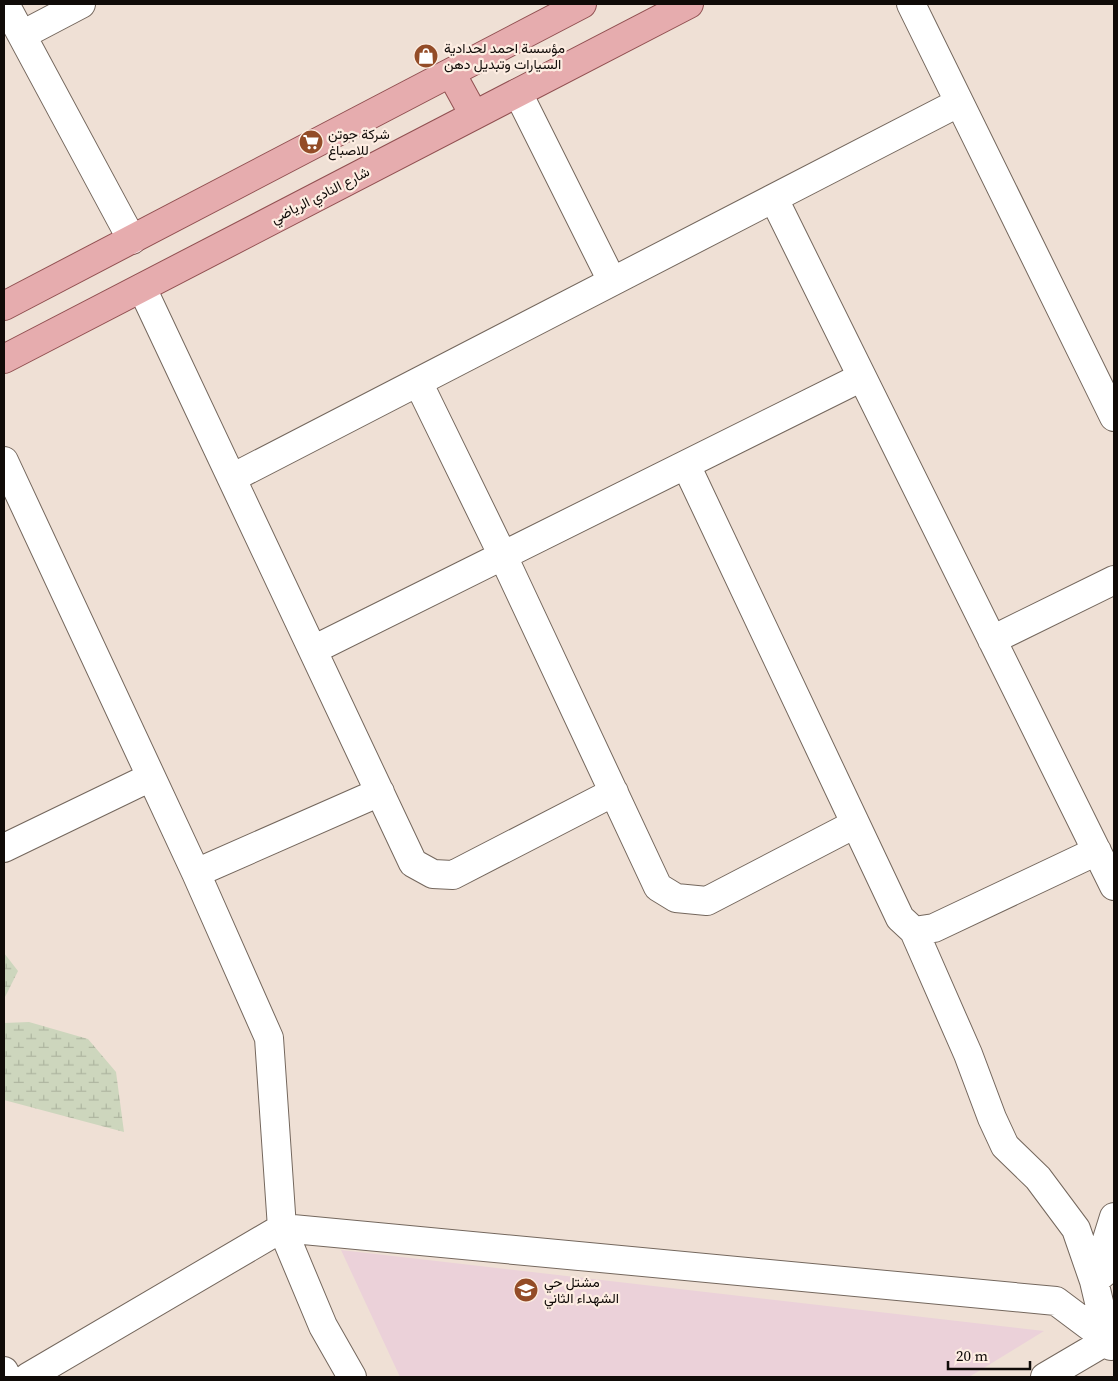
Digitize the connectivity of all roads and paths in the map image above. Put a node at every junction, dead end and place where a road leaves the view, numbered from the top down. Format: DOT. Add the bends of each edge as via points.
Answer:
graph roads {
  1 [pos="5,4"];
  2 [pos="81,4"];
  3 [pos="582,4"];
  4 [pos="689,4"];
  5 [pos="911,4"];
  6 [pos="22,35"];
  7 [pos="451,73"];
  8 [pos="518,92"];
  9 [pos="958,103"];
  10 [pos="474,115"];
  11 [pos="774,199"];
  12 [pos="132,240"];
  13 [pos="612,281"];
  14 [pos="142,288"];
  15 [pos="4,306"];
  16 [pos="4,359"];
  17 [pos="862,378"];
  18 [pos="418,382"];
  19 [pos="1114,417"];
  20 [pos="4,461"];
  21 [pos="686,465"];
  22 [pos="232,478"];
  23 [pos="503,556"];
  24 [pos="1114,580"];
  25 [pos="992,640"];
  26 [pos="313,650"];
  27 [pos="151,777"];
  28 [pos="380,792"];
  29 [pos="614,792"];
  30 [pos="855,824"];
  31 [pos="4,848"];
  32 [pos="1097,851"];
  33 [pos="196,873"];
  34 [pos="1114,886"];
  35 [pos="914,931"];
  36 [pos="1114,1217"];
  37 [pos="282,1228"];
  38 [pos="1104,1273"];
  39 [pos="1111,1346"];
  40 [pos="4,1371"];
  41 [pos="7,1377"];
  42 [pos="28,1377"];
  43 [pos="352,1377"];
  44 [pos="1045,1377"];
  1 -- 6 [label="street"];
  2 -- 6 [label="street"];
  3 -- 7 [label="main road"];
  4 -- 8 [label="main road, شارع النادي الرياضي"];
  5 -- 9 [label="street"];
  6 -- 12 [label="street"];
  7 -- 10 [label="main road"];
  7 -- 12 [label="main road"];
  8 -- 10 [label="main road, شارع النادي الرياضي"];
  8 -- 13 [label="street"];
  9 -- 11 [label="street"];
  9 -- 19 [label="street"];
  10 -- 14 [label="main road, شارع النادي الرياضي"];
  11 -- 13 [label="street"];
  11 -- 17 [label="street"];
  12 -- 15 [label="main road"];
  13 -- 18 [label="street"];
  14 -- 16 [label="main road, شارع النادي الرياضي"];
  14 -- 22 [label="street"];
  17 -- 21 [label="street"];
  17 -- 25 [label="street"];
  18 -- 22 [label="street"];
  18 -- 23 [label="street"];
  20 -- 27 [label="street"];
  21 -- 23 [label="street"];
  21 -- 30 [label="street"];
  22 -- 26 [label="street"];
  23 -- 26 [label="street"];
  23 -- 29 [label="street"];
  24 -- 25 [label="street"];
  25 -- 32 [label="street"];
  26 -- 28 [label="street"];
  27 -- 31 [label="street"];
  27 -- 33 [label="street"];
  28 -- 29 [label="street" via="413,863 433,874 453,875"];
  28 -- 33 [label="street"];
  29 -- 30 [label="street" via="658,887 676,898 707,900"];
  30 -- 35 [label="street" via="900,918"];
  32 -- 34 [label="street"];
  32 -- 35 [label="street" via="934,928"];
  33 -- 37 [label="street" via="270,1038"];
  35 -- 38 [label="street" via="1005,1146 1038,1178"];
  36 -- 38 [label="street"];
  37 -- 39 [label="street" via="1056,1301"];
  37 -- 42 [label="street"];
  37 -- 43 [label="street" via="323,1326"];
  38 -- 39 [label="street"];
  39 -- 44 [label="street"];
  40 -- 41 [label="street"];
}
